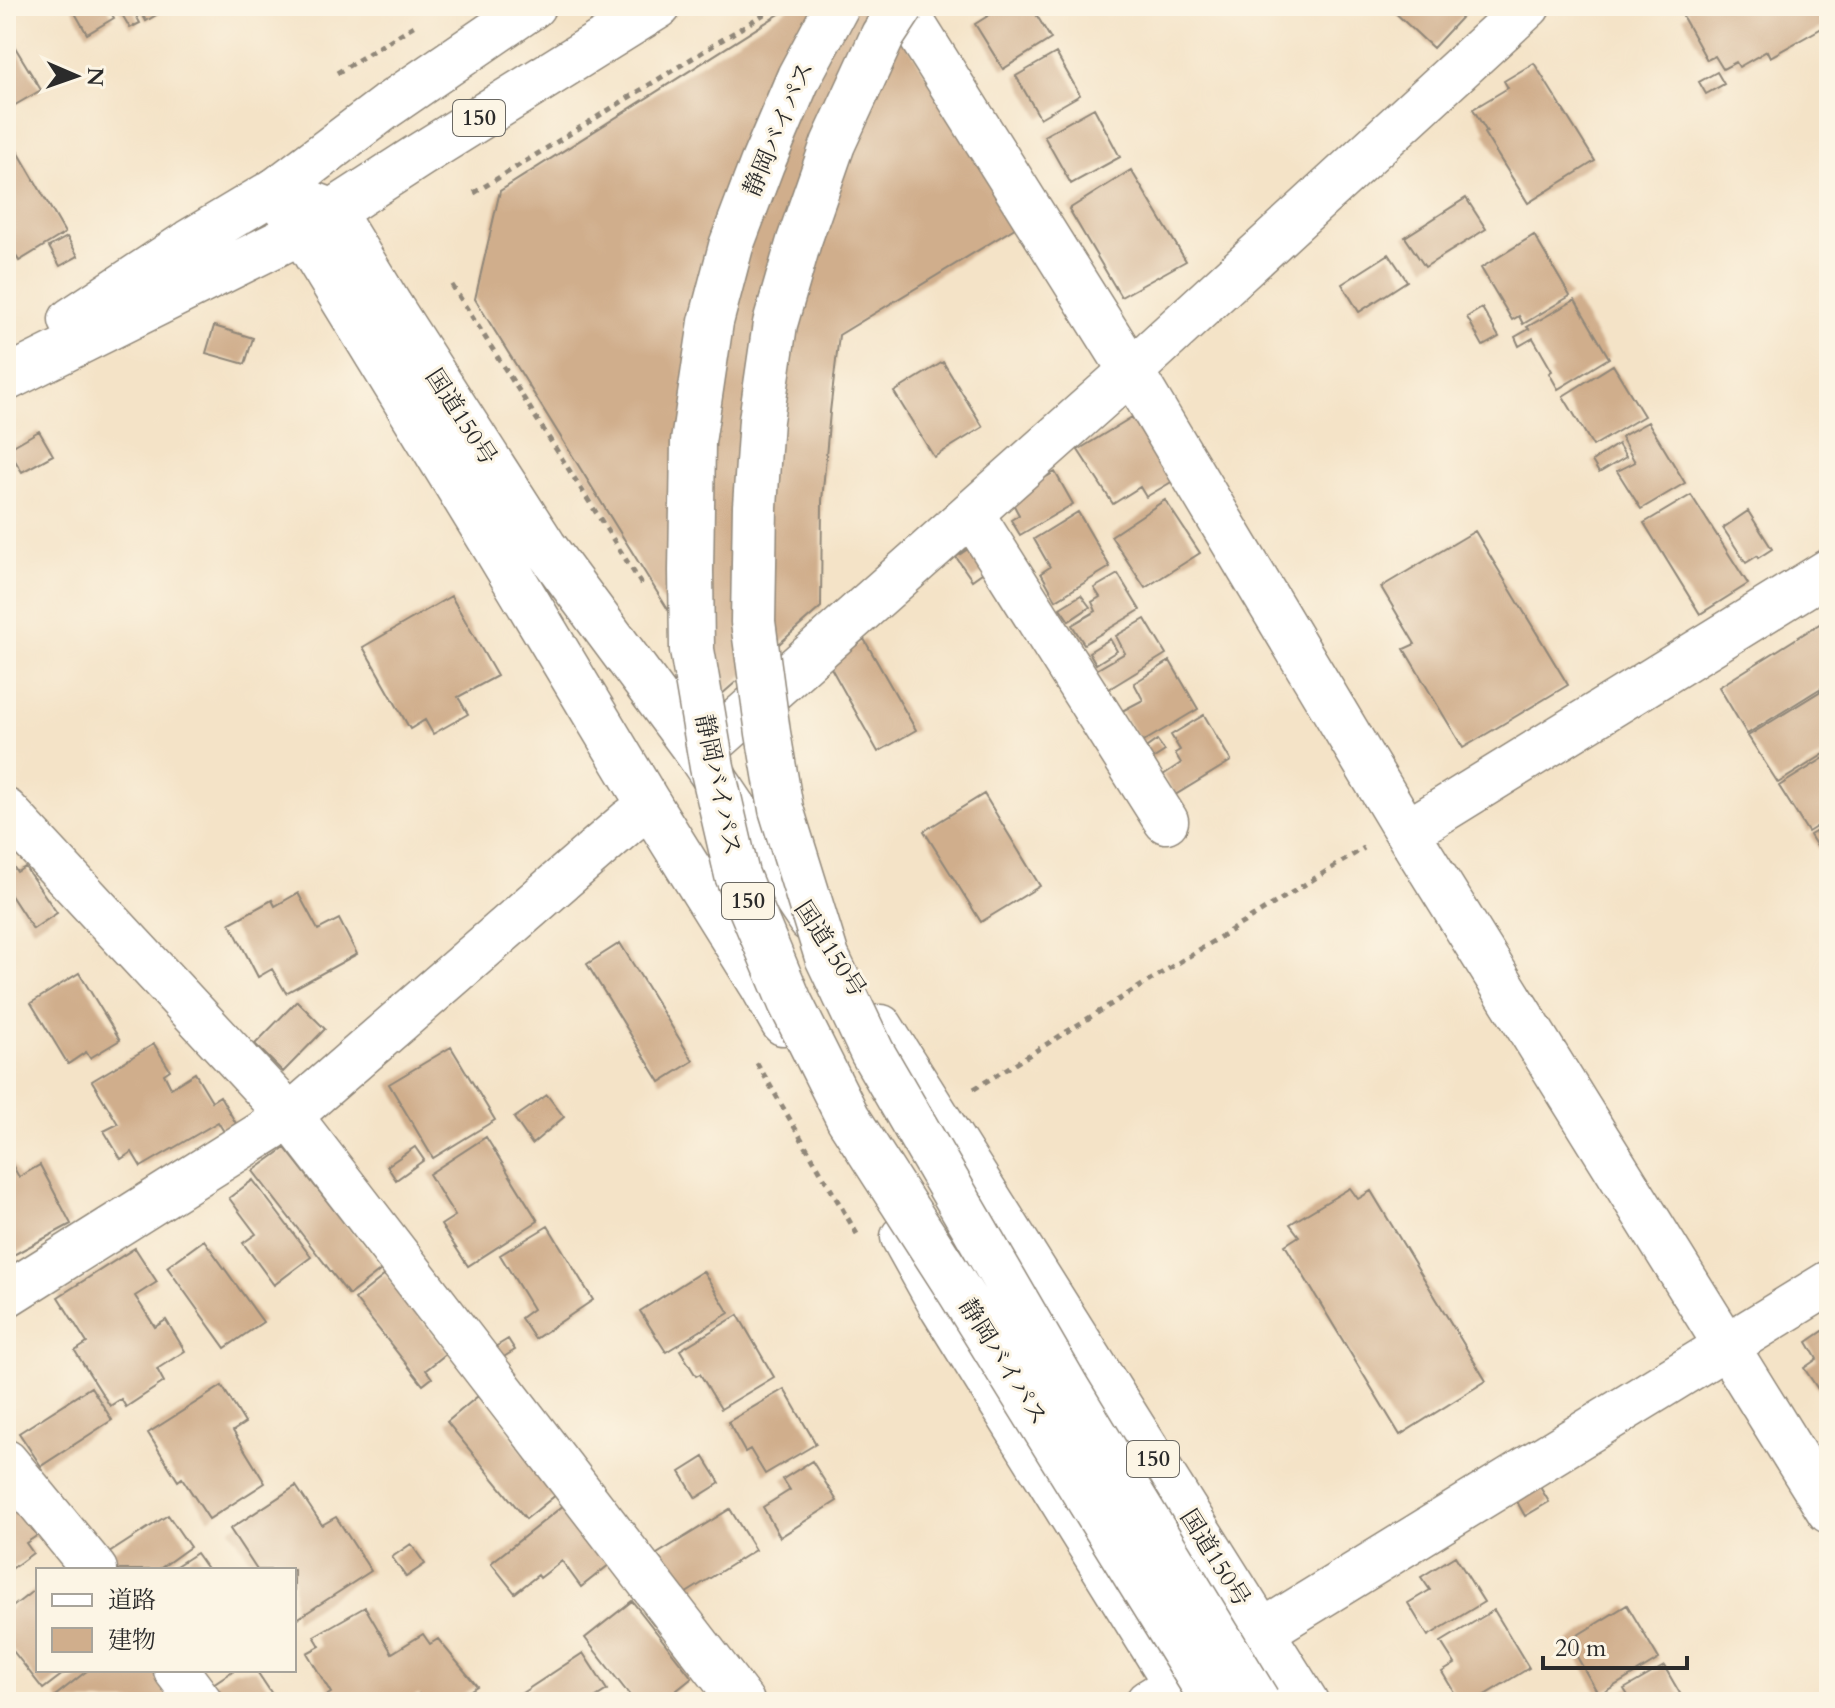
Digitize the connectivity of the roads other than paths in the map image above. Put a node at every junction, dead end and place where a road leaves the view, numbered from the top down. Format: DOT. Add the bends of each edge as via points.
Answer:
graph roads {
  1 [pos="533,6"];
  2 [pos="659,6"];
  3 [pos="837,6"];
  4 [pos="902,6"];
  5 [pos="1528,6"];
  6 [pos="276,190"];
  7 [pos="317,221"];
  8 [pos="6,364"];
  9 [pos="1131,371"];
  10 [pos="6,379"];
  11 [pos="971,513"];
  12 [pos="1829,571"];
  13 [pos="699,755"];
  14 [pos="650,806"];
  15 [pos="6,811"];
  16 [pos="1166,821"];
  17 [pos="1404,828"];
  18 [pos="290,1116"];
  19 [pos="1829,1283"];
  20 [pos="6,1295"];
  21 [pos="1726,1347"];
  22 [pos="6,1462"];
  23 [pos="1829,1511"];
  24 [pos="93,1568"];
  25 [pos="1261,1632"];
  26 [pos="178,1672"];
  27 [pos="1182,1698"];
  28 [pos="200,1702"];
  29 [pos="742,1702"];
  30 [pos="1258,1702"];
  31 [pos="1306,1702"];
  1 -- 6 [label="main road, 150"];
  2 -- 7 [label="main road, 150"];
  3 -- 27 [label="main road, 静岡バイパス / 150, bridge" via="762,164 731,246 711,322 693,442 691,586 692,650 712,767 737,875 790,1002 848,1118 960,1292"];
  4 -- 9 [label="main road"];
  4 -- 30 [label="main road, 静岡バイパス / 150, bridge" via="883,35 833,144 775,324 755,506 753,622 781,809 827,957 872,1052"];
  5 -- 9 [label="main road"];
  6 -- 7 [label="main road"];
  6 -- 8 [label="main road"];
  7 -- 10 [label="main road"];
  7 -- 13 [label="main road, 国道150号 / 150" via="390,306 544,546"];
  7 -- 14 [label="main road, 国道150号 / 150" via="497,551"];
  9 -- 11 [label="main road"];
  9 -- 17 [label="main road"];
  11 -- 13 [label="main road"];
  11 -- 16 [label="main road"];
  12 -- 17 [label="main road"];
  13 -- 25 [label="main road, 国道150号 / 150" via="864,1000"];
  14 -- 18 [label="main road"];
  14 -- 27 [label="main road, 国道150号 / 150" via="761,984 943,1309"];
  15 -- 18 [label="main road"];
  17 -- 21 [label="main road"];
  18 -- 20 [label="main road"];
  18 -- 29 [label="main road"];
  19 -- 21 [label="main road"];
  21 -- 23 [label="main road"];
  21 -- 25 [label="main road"];
  22 -- 24 [label="main road"];
  25 -- 27 [label="main road"];
  25 -- 31 [label="main road, 国道150号 / 150"];
  26 -- 28 [label="main road"];
}
